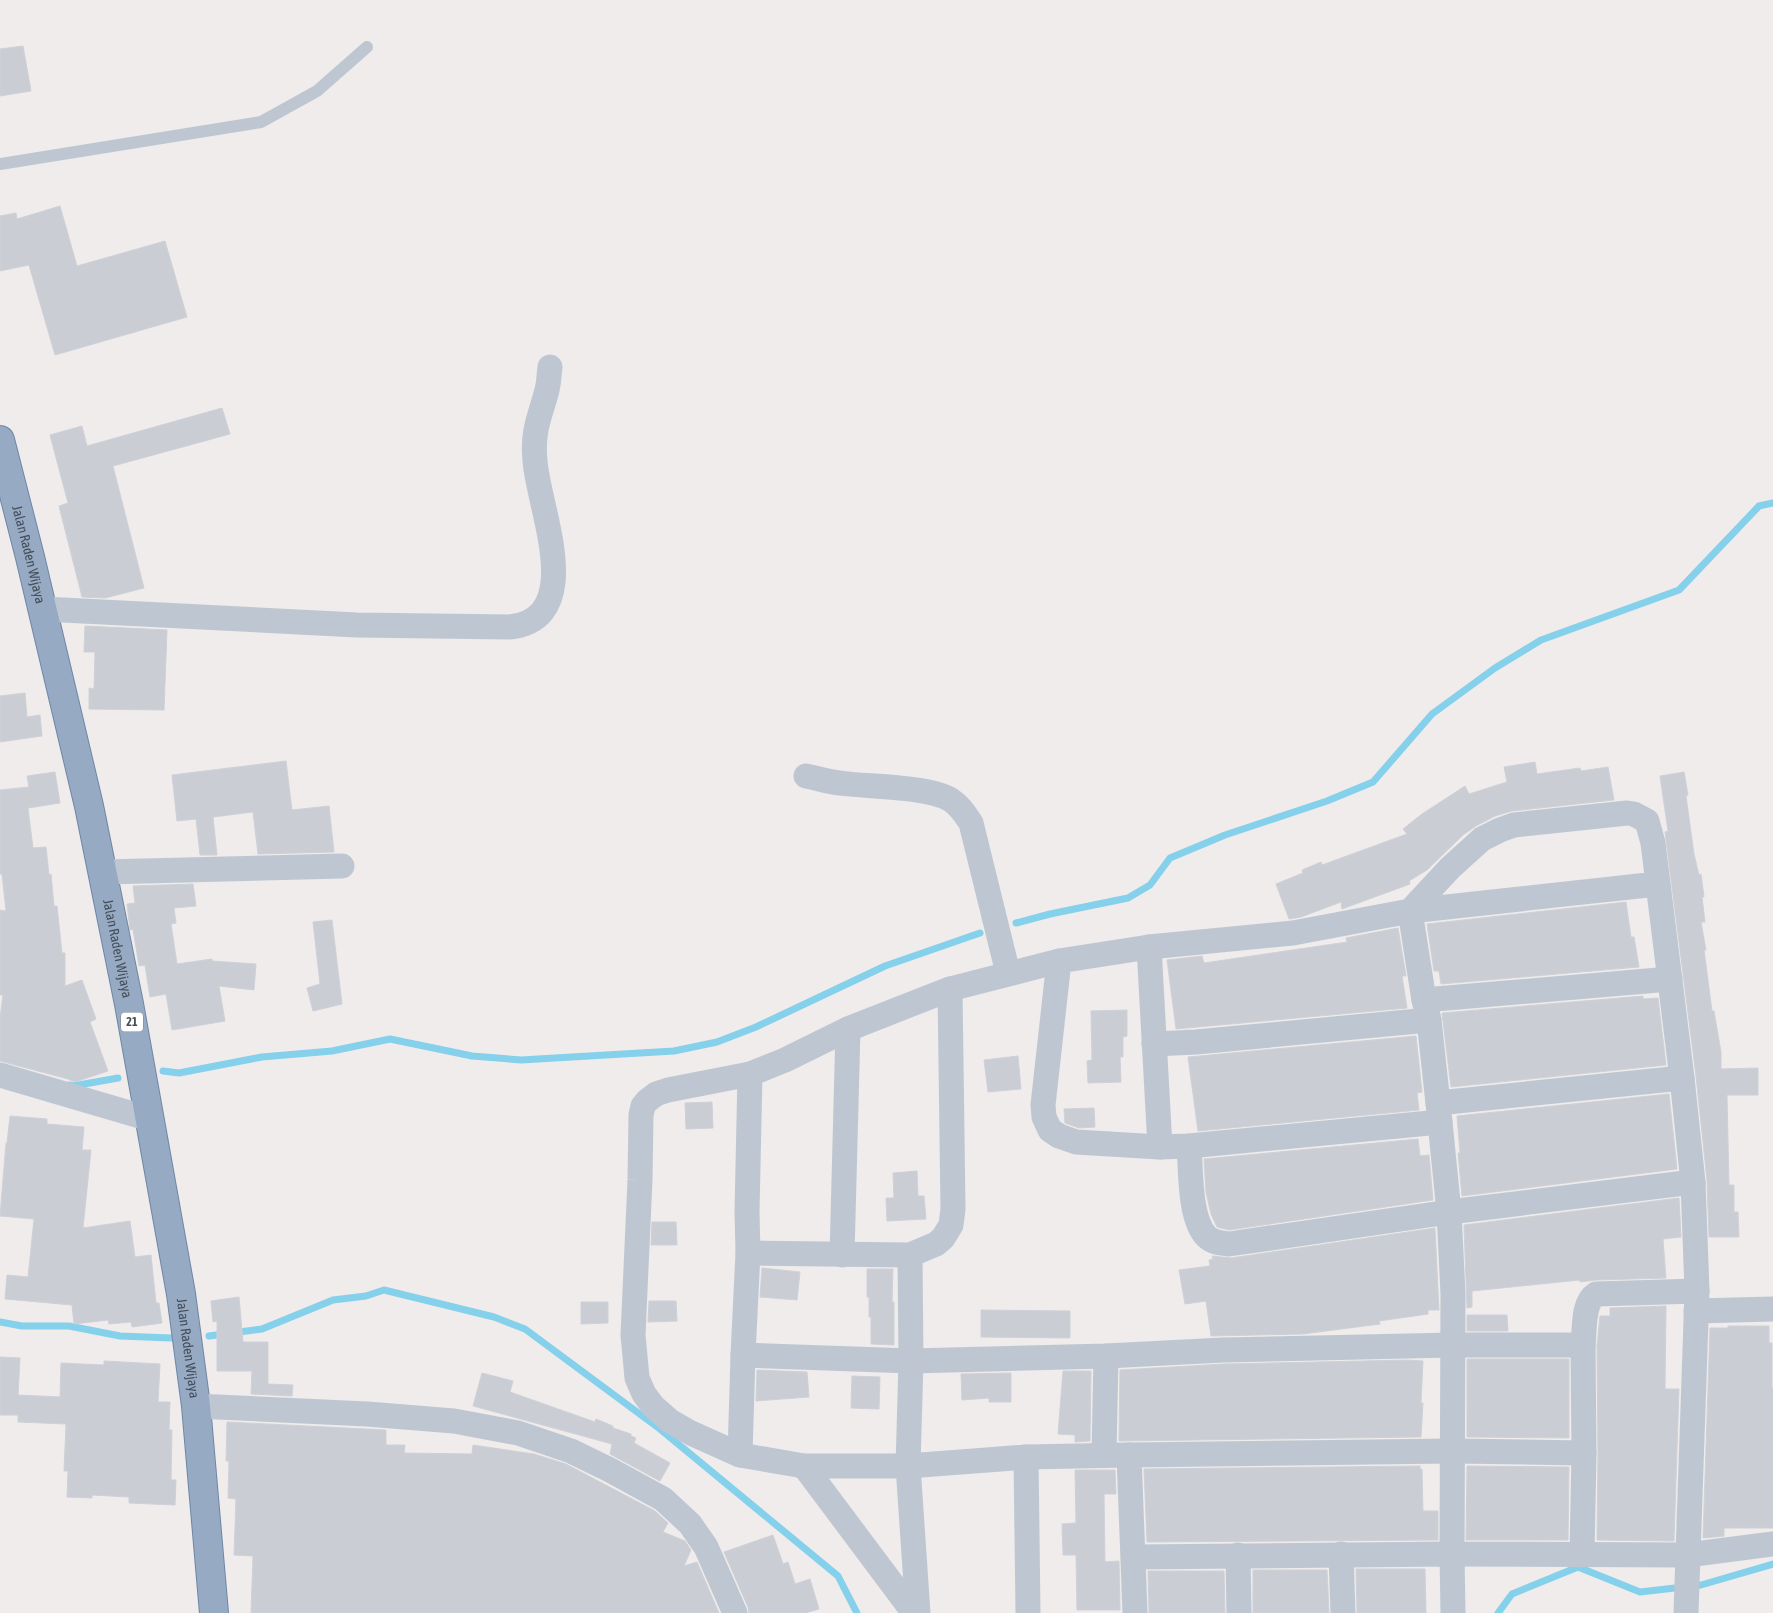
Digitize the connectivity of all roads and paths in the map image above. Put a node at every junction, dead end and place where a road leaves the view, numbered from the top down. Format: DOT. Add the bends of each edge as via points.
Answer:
graph roads {
  1 [pos="367,46"];
  2 [pos="0,164"];
  3 [pos="550,367"];
  4 [pos="0,440"];
  5 [pos="5,479"];
  6 [pos="43,609"];
  7 [pos="806,776"];
  8 [pos="342,866"];
  9 [pos="102,872"];
  10 [pos="1657,884"];
  11 [pos="1410,911"];
  12 [pos="1149,947"];
  13 [pos="1059,961"];
  14 [pos="1008,973"];
  15 [pos="1670,979"];
  16 [pos="950,989"];
  17 [pos="1426,1010"];
  18 [pos="848,1029"];
  19 [pos="1154,1044"];
  20 [pos="750,1074"];
  21 [pos="0,1075"];
  22 [pos="1682,1078"];
  23 [pos="1439,1112"];
  24 [pos="150,1119"];
  25 [pos="1189,1146"];
  26 [pos="1160,1147"];
  27 [pos="1693,1182"];
  28 [pos="1449,1212"];
  29 [pos="748,1253"];
  30 [pos="842,1255"];
  31 [pos="910,1255"];
  32 [pos="1696,1302"];
  33 [pos="1773,1309"];
  34 [pos="1453,1344"];
  35 [pos="1583,1345"];
  36 [pos="743,1355"];
  37 [pos="1106,1356"];
  38 [pos="911,1361"];
  39 [pos="196,1406"];
  40 [pos="1452,1451"];
  41 [pos="1584,1453"];
  42 [pos="740,1455"];
  43 [pos="1104,1455"];
  44 [pos="1129,1455"];
  45 [pos="1026,1458"];
  46 [pos="804,1466"];
  47 [pos="908,1466"];
  48 [pos="1773,1544"];
  49 [pos="1340,1554"];
  50 [pos="1452,1554"];
  51 [pos="1238,1555"];
  52 [pos="1582,1555"];
  53 [pos="1134,1557"];
  54 [pos="1688,1559"];
  55 [pos="214,1613"];
  56 [pos="735,1613"];
  57 [pos="914,1613"];
  58 [pos="918,1613"];
  59 [pos="1028,1613"];
  60 [pos="1136,1613"];
  61 [pos="1239,1613"];
  62 [pos="1343,1613"];
  63 [pos="1452,1613"];
  64 [pos="1686,1613"];
  1 -- 2 [label="lane" via="317,91 261,122"];
  3 -- 6 [label="street" via="548,388 534,433 535,462 554,569 545,607 538,618 526,624 510,627 357,625"];
  4 -- 5 [label="highway, Jalan Raden Wijaya / 21"];
  5 -- 6 [label="highway, Jalan Raden Wijaya / 21"];
  6 -- 9 [label="highway, Jalan Raden Wijaya / 21"];
  7 -- 14 [label="street" via="838,783 938,794 962,810 971,823"];
  8 -- 9 [label="street"];
  9 -- 24 [label="highway, Jalan Raden Wijaya / 21"];
  10 -- 11 [label="street"];
  10 -- 11 [label="street" via="1647,821 1627,813 1573,818 1514,825 1482,839"];
  10 -- 15 [label="street"];
  11 -- 12 [label="street" via="1292,933"];
  11 -- 17 [label="street"];
  12 -- 13 [label="street"];
  12 -- 19 [label="street"];
  13 -- 14 [label="street"];
  13 -- 26 [label="street" via="1043,1104 1050,1130 1076,1142"];
  14 -- 16 [label="street"];
  15 -- 17 [label="street"];
  15 -- 22 [label="street"];
  16 -- 18 [label="street"];
  16 -- 31 [label="street" via="951,1224 936,1244"];
  17 -- 19 [label="street" via="1196,1042"];
  17 -- 23 [label="street"];
  18 -- 20 [label="street"];
  18 -- 30 [label="street"];
  19 -- 26 [label="street"];
  20 -- 29 [label="street"];
  20 -- 42 [label="street" via="668,1090 656,1094 644,1106 640,1128 632,1335 637,1378 653,1406 691,1433"];
  21 -- 24 [label="street"];
  22 -- 23 [label="street"];
  22 -- 27 [label="street"];
  23 -- 25 [label="street"];
  23 -- 28 [label="street"];
  24 -- 39 [label="highway, Jalan Raden Wijaya / 21" via="181,1294"];
  25 -- 26 [label="street"];
  25 -- 28 [label="street" via="1195,1212 1207,1237 1216,1242 1229,1244"];
  27 -- 28 [label="street"];
  27 -- 32 [label="street"];
  28 -- 34 [label="street"];
  29 -- 30 [label="street"];
  29 -- 36 [label="street"];
  30 -- 31 [label="street"];
  31 -- 38 [label="street"];
  32 -- 33 [label="street"];
  32 -- 35 [label="street" via="1596,1294 1588,1304"];
  32 -- 54 [label="street"];
  34 -- 35 [label="street"];
  34 -- 37 [label="street"];
  34 -- 40 [label="street"];
  35 -- 41 [label="street"];
  36 -- 38 [label="street"];
  36 -- 42 [label="street"];
  37 -- 38 [label="street"];
  37 -- 43 [label="street"];
  38 -- 47 [label="street"];
  39 -- 55 [label="highway, Jalan Raden Wijaya / 21"];
  39 -- 56 [label="street" via="454,1421 518,1433 571,1451 663,1499 690,1524 706,1547"];
  40 -- 41 [label="street"];
  40 -- 44 [label="street"];
  40 -- 50 [label="street"];
  41 -- 52 [label="street"];
  42 -- 46 [label="street"];
  43 -- 44 [label="street"];
  43 -- 45 [label="street"];
  44 -- 53 [label="street"];
  45 -- 47 [label="street"];
  45 -- 59 [label="street"];
  46 -- 47 [label="street"];
  46 -- 57 [label="street"];
  47 -- 58 [label="street"];
  48 -- 54 [label="street"];
  49 -- 50 [label="street"];
  49 -- 51 [label="street"];
  49 -- 62 [label="street"];
  50 -- 52 [label="street"];
  50 -- 63 [label="street"];
  51 -- 53 [label="street"];
  51 -- 61 [label="street"];
  52 -- 54 [label="street"];
  53 -- 60 [label="street"];
  54 -- 64 [label="street"];
}
